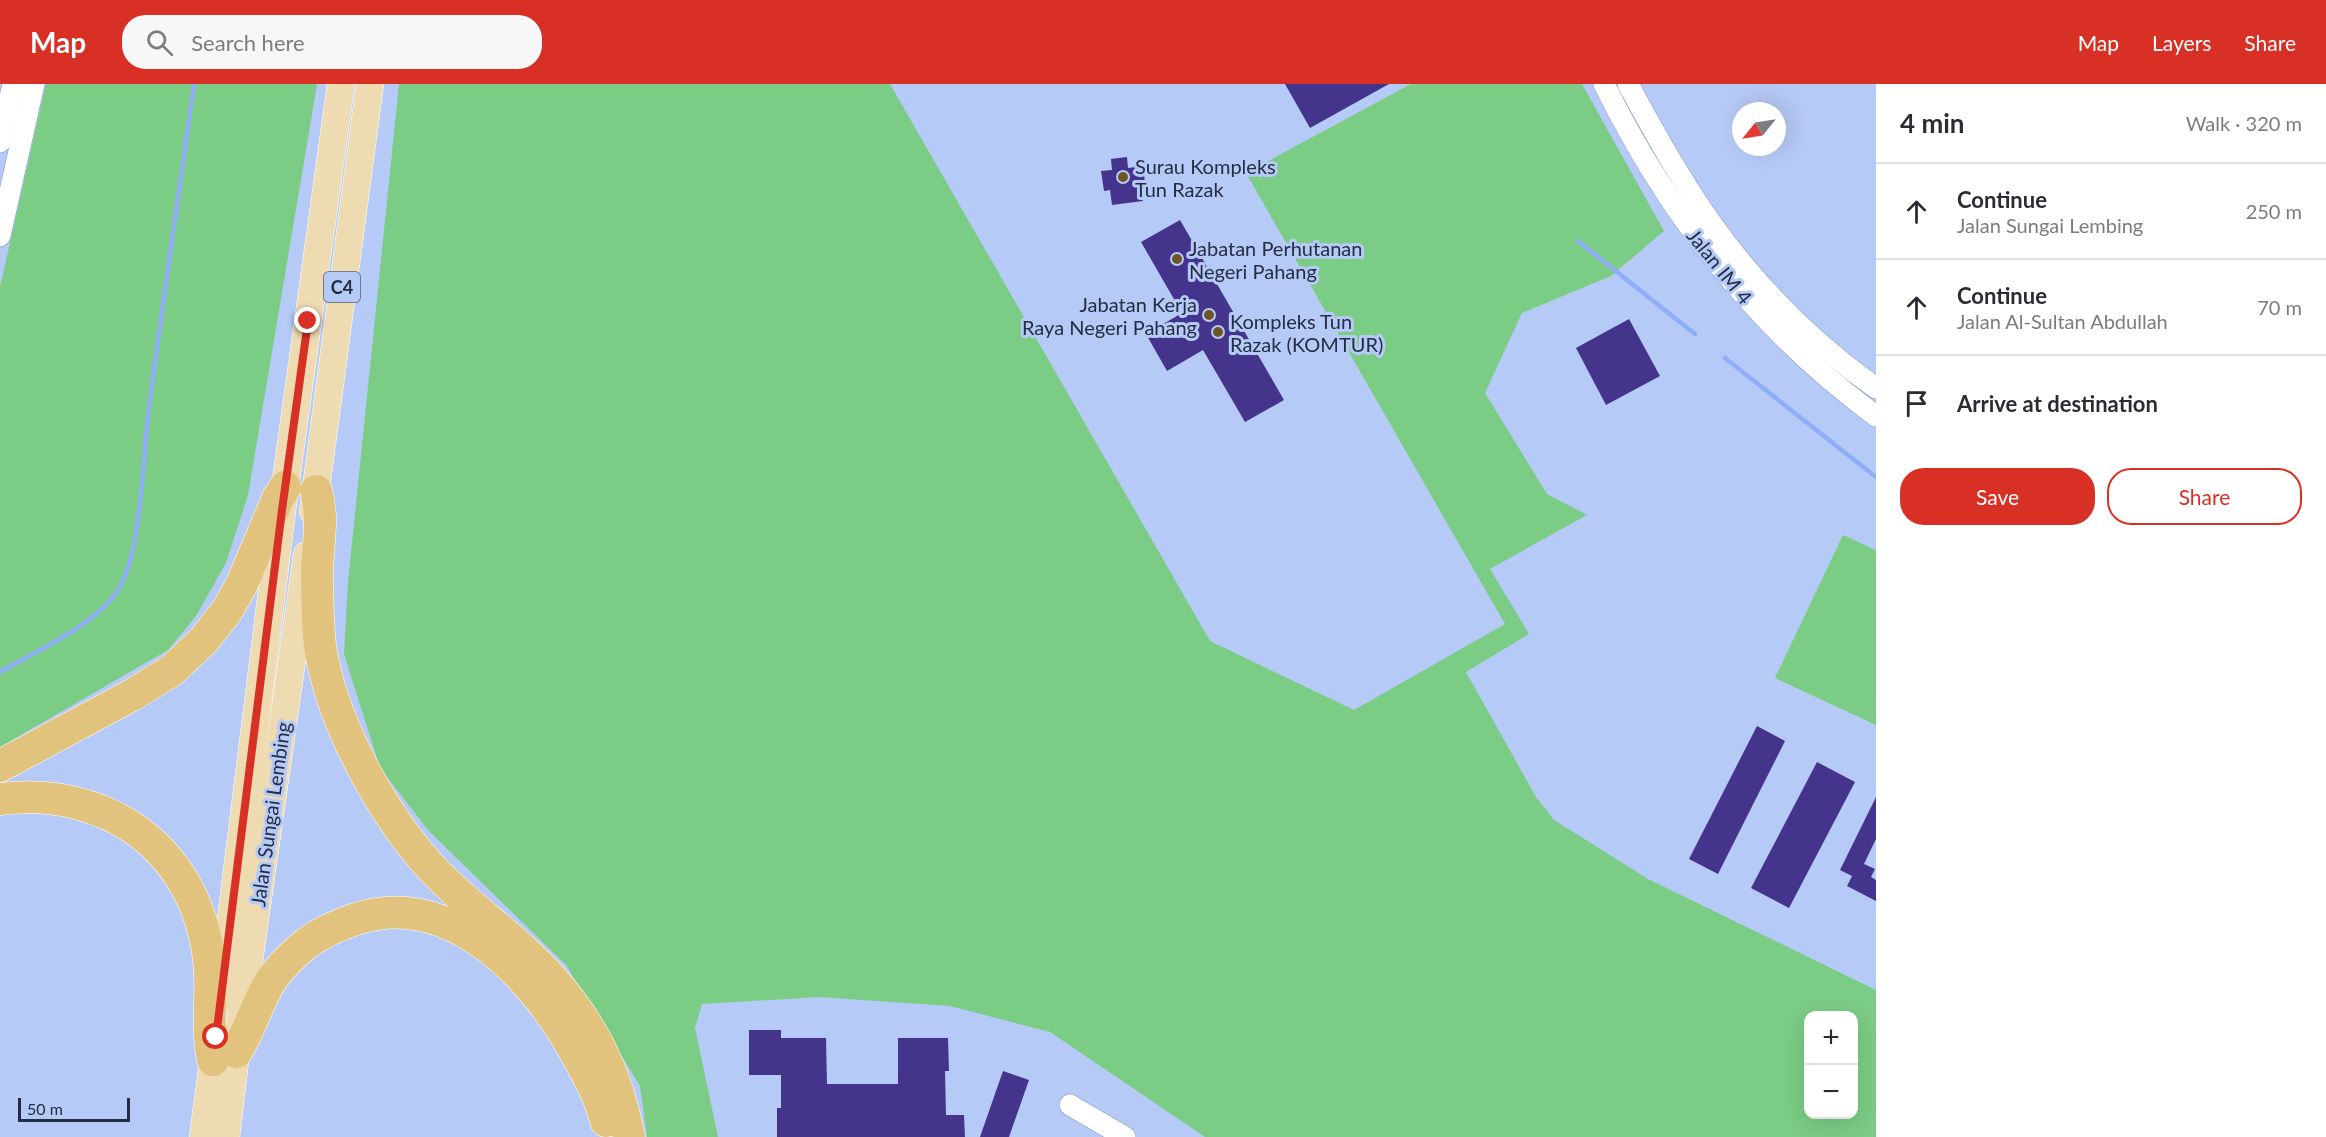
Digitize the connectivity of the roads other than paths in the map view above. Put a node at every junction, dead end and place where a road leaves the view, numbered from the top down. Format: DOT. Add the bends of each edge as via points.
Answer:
graph roads {
  1 [pos="13,84"];
  2 [pos="33,84"];
  3 [pos="341,84"];
  4 [pos="370,84"];
  5 [pos="1604,84"];
  6 [pos="1628,84"];
  7 [pos="15,122"];
  8 [pos="0,142"];
  9 [pos="0,236"];
  10 [pos="1876,388"];
  11 [pos="1876,416"];
  12 [pos="285,487"];
  13 [pos="315,491"];
  14 [pos="0,766"];
  15 [pos="0,800"];
  16 [pos="224,1056"];
  17 [pos="1070,1105"];
  18 [pos="203,1137"];
  19 [pos="226,1137"];
  20 [pos="610,1137"];
  21 [pos="629,1137"];
  22 [pos="1125,1137"];
  1 -- 7 [label="street"];
  2 -- 7 [label="street"];
  3 -- 12 [label="main road, C4"];
  4 -- 13 [label="main road, C4"];
  5 -- 11 [label="street, Jalan IM 4" via="1637,149 1685,223 1758,312"];
  6 -- 10 [label="street, Jalan IM 4" via="1698,204 1745,267 1794,321"];
  7 -- 8 [label="street"];
  7 -- 9 [label="street"];
  12 -- 14 [label="highway" via="241,586 204,640 171,671"];
  12 -- 16 [label="main road, Jalan Sungai Lembing"];
  13 -- 16 [label="main road, Jalan Sungai Lembing"];
  13 -- 21 [label="highway" via="320,506 317,577 321,656 355,750 381,800 429,865 553,980 586,1024 609,1064"];
  15 -- 16 [label="highway" via="42,797 83,804 118,817 152,842 182,879 201,916 209,961 209,1037"];
  16 -- 18 [label="main road, Jalan Sungai Lembing"];
  16 -- 19 [label="main road, Jalan Sungai Lembing"];
  16 -- 20 [label="highway" via="249,1029 266,989 306,944 337,926 374,913 405,912 437,919 470,933 510,966 549,1009 594,1087"];
  17 -- 22 [label="street"];
}
